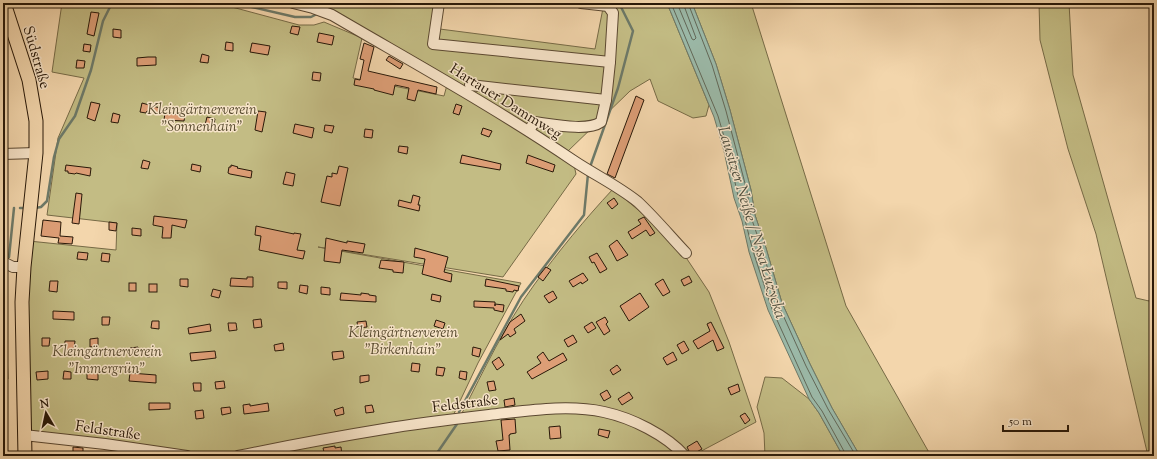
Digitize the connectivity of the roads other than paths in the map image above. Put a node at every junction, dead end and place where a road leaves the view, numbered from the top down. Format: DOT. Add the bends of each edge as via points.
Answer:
graph roads {
  1 [pos="4,3"];
  2 [pos="293,3"];
  3 [pos="439,3"];
  4 [pos="581,3"];
  5 [pos="610,62"];
  6 [pos="470,85"];
  7 [pos="606,100"];
  8 [pos="529,131"];
  9 [pos="36,153"];
  10 [pos="3,154"];
  11 [pos="686,253"];
  12 [pos="3,262"];
  13 [pos="24,267"];
  14 [pos="24,435"];
  15 [pos="25,456"];
  16 [pos="187,456"];
  17 [pos="238,456"];
  18 [pos="686,456"];
  1 -- 9 [label="main road, Südstraße" via="28,80 36,121"];
  2 -- 8 [label="street, Hartauer Dammweg" via="328,14"];
  3 -- 5 [label="street" via="433,44"];
  4 -- 5 [label="street" via="608,6 613,13"];
  5 -- 7 [label="street"];
  6 -- 7 [label="street"];
  7 -- 8 [label="street" via="601,122 596,126 586,128 534,122"];
  8 -- 11 [label="street, Hartauer Dammweg" via="636,201"];
  9 -- 10 [label="street"];
  9 -- 13 [label="main road, Südstraße"];
  12 -- 13 [label="street" via="13,267"];
  13 -- 14 [label="main road, Südstraße"];
  14 -- 15 [label="main road, Südstraße"];
  14 -- 16 [label="street, Feldstraße"];
  17 -- 18 [label="street, Feldstraße" via="385,428 516,412 571,409 604,412 628,420 668,440"];
}
